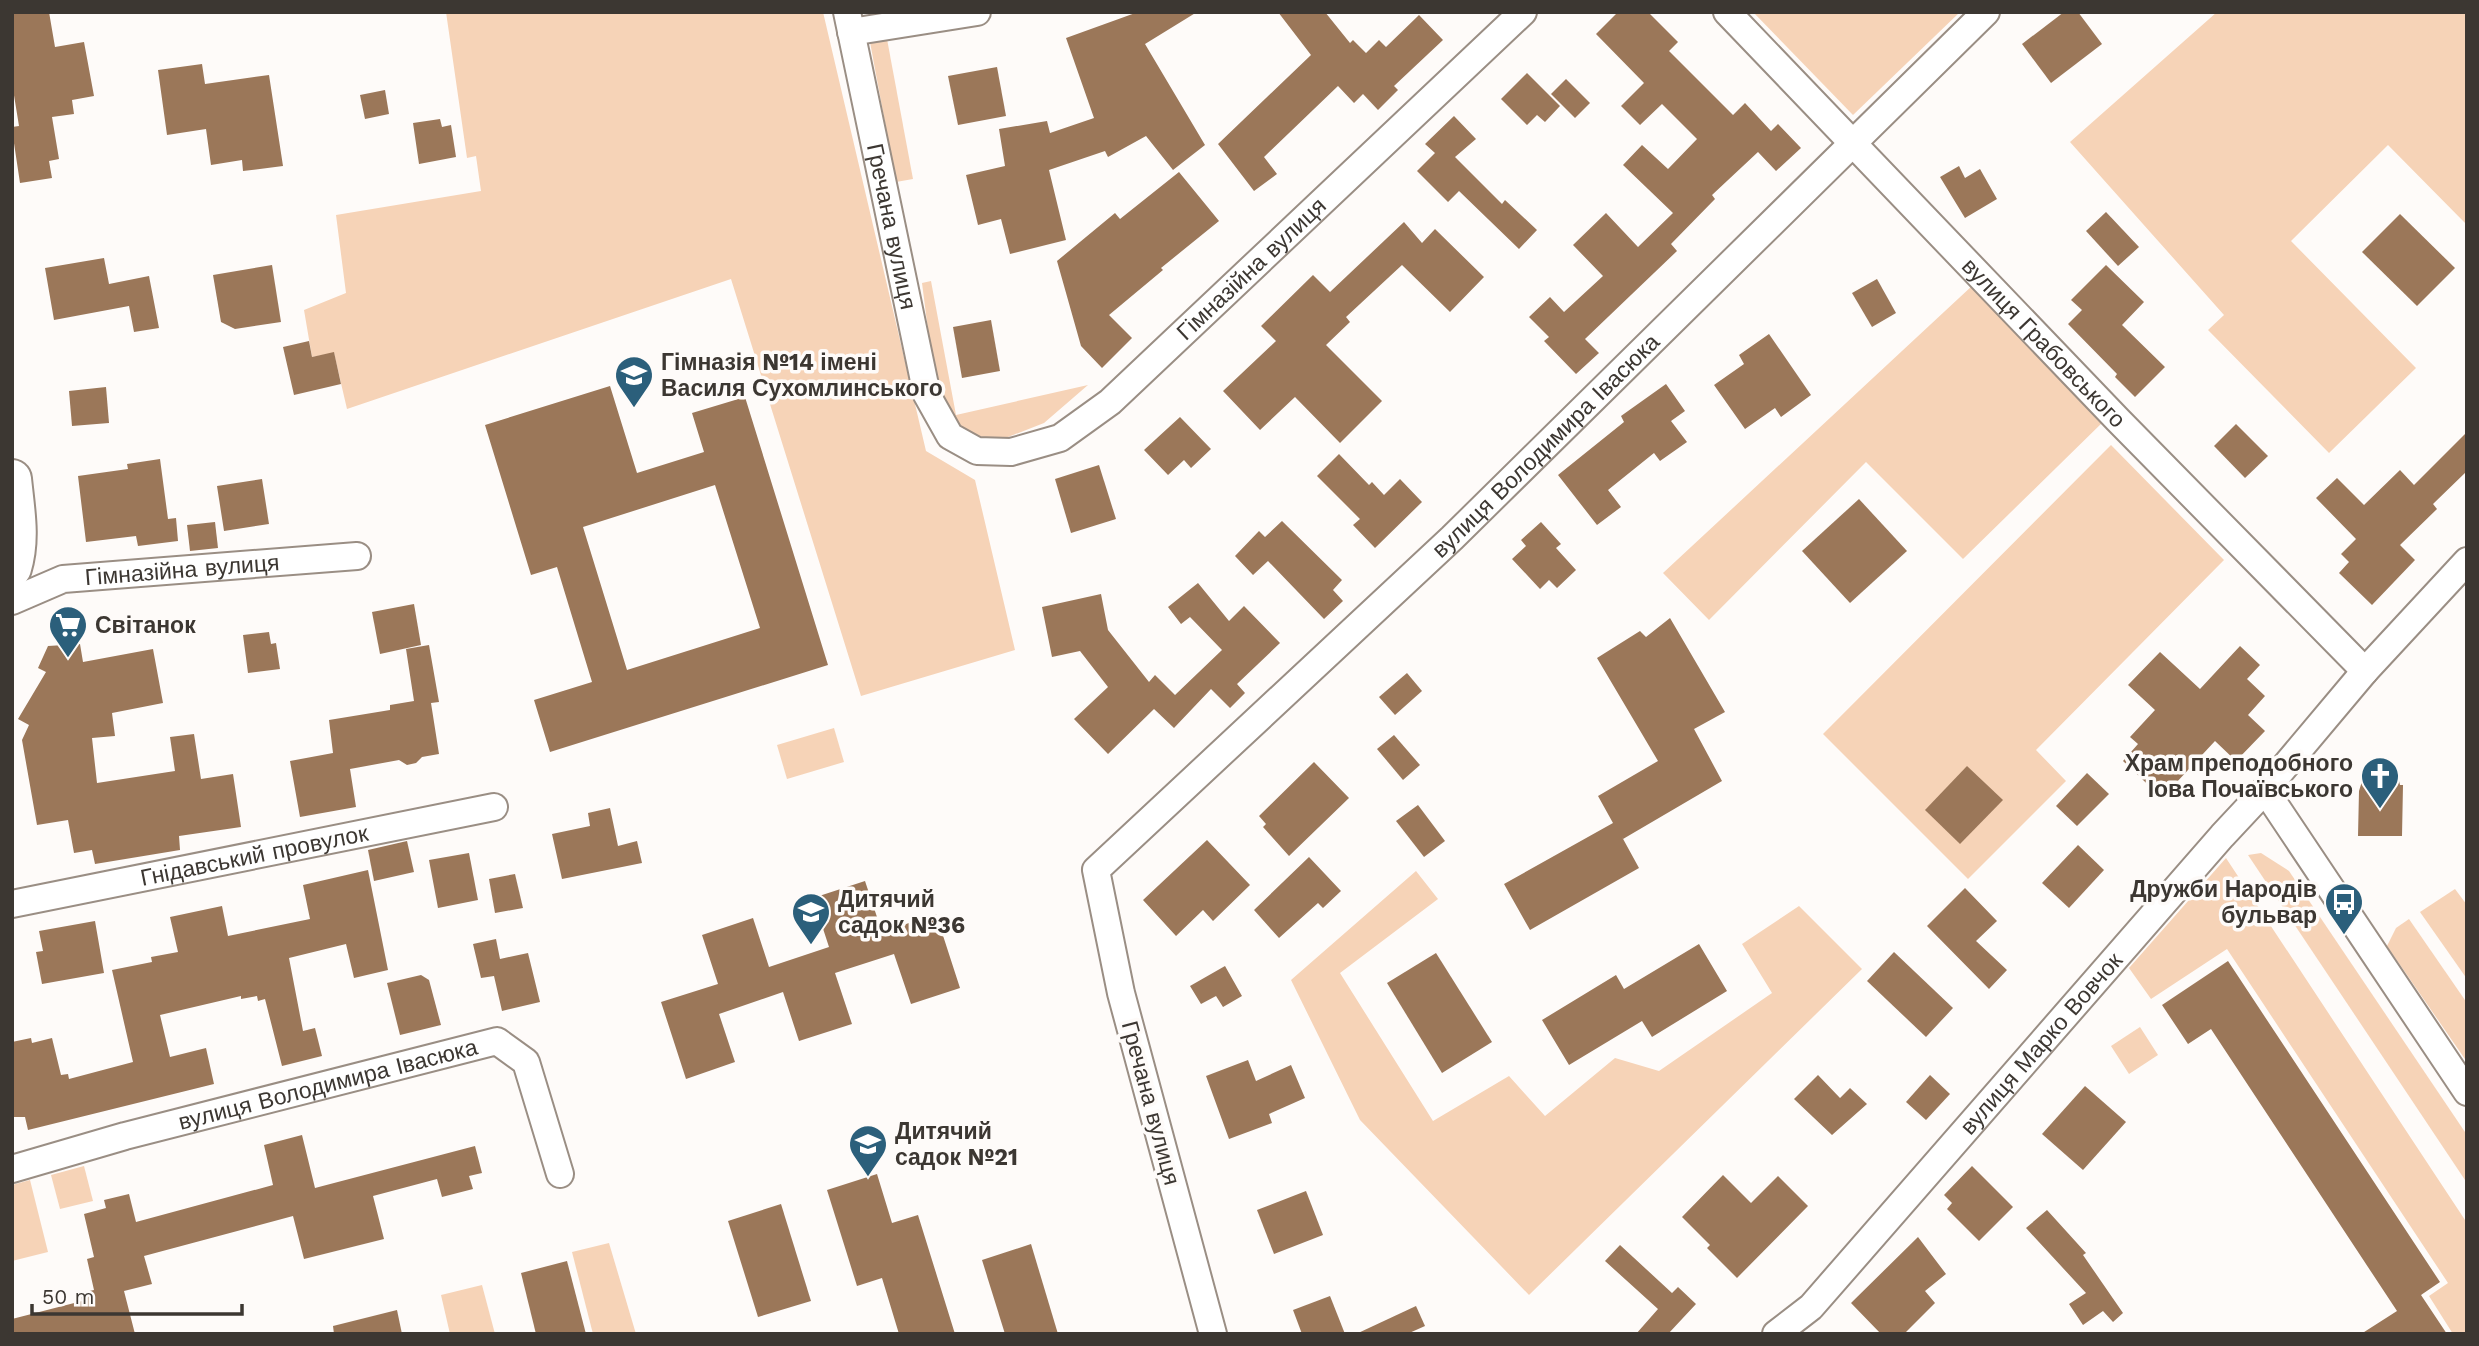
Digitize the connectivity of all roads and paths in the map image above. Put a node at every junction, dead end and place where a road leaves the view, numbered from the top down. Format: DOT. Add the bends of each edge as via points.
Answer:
graph roads {
  1 [pos="977,12"];
  2 [pos="1523,12"];
  3 [pos="1727,12"];
  4 [pos="1986,12"];
  5 [pos="849,22"];
  6 [pos="1852,145"];
  7 [pos="950,436"];
  8 [pos="12,479"];
  9 [pos="357,556"];
  10 [pos="2467,561"];
  11 [pos="12,568"];
  12 [pos="12,601"];
  13 [pos="2365,671"];
  14 [pos="2265,790"];
  15 [pos="495,807"];
  16 [pos="1096,870"];
  17 [pos="12,904"];
  18 [pos="2467,1092"];
  19 [pos="12,1169"];
  20 [pos="560,1174"];
  21 [pos="1213,1334"];
  22 [pos="1776,1334"];
  1 -- 5 [label="street"];
  2 -- 7 [label="street, Гімназійна вулиця" via="1110,402 1060,438 1011,452 977,451"];
  3 -- 6 [label="street, вулиця Грабовського"];
  4 -- 6 [label="street, вулиця Володимира Івасюка"];
  5 -- 7 [label="street, Гречана вулиця" via="927,395"];
  6 -- 13 [label="street, вулиця Грабовського"];
  6 -- 16 [label="street, вулиця Володимира Івасюка" via="1452,538"];
  8 -- 11 [label="main road" via="17,526"];
  9 -- 12 [label="street, Гімназійна вулиця" via="63,579"];
  10 -- 13 [label="street, вулиця Марко Вовчок"];
  13 -- 14 [label="street, вулиця Марко Вовчок"];
  14 -- 18 [label="street"];
  14 -- 22 [label="street, вулиця Марко Вовчок" via="1811,1307"];
  15 -- 17 [label="street, Гнідавський провулок"];
  16 -- 21 [label="street, Гречана вулиця" via="1121,993"];
  19 -- 20 [label="street, вулиця Володимира Івасюка" via="497,1041 526,1062"];
}
